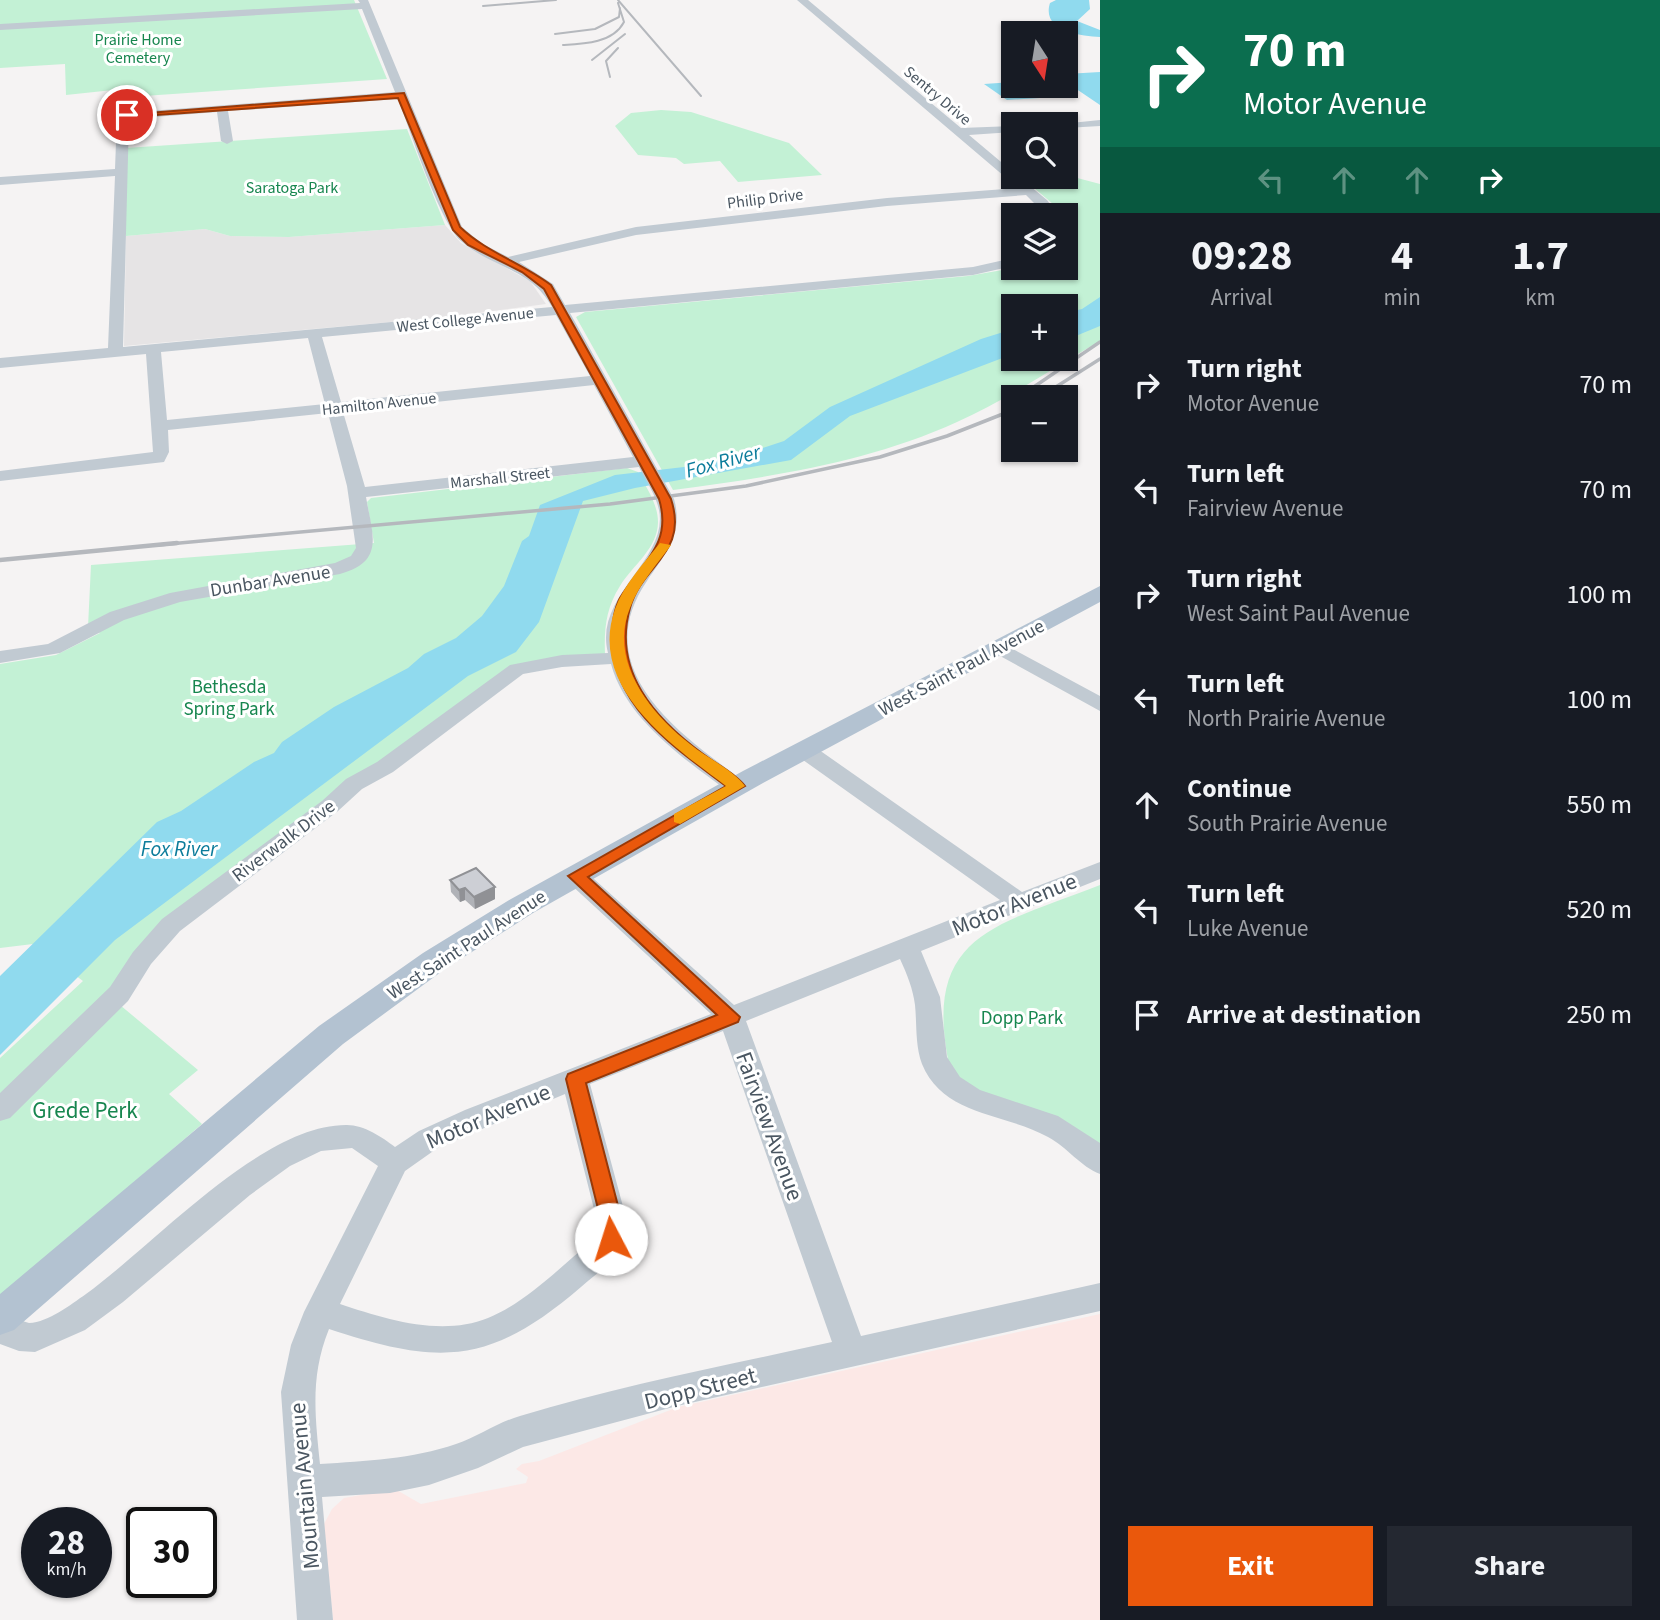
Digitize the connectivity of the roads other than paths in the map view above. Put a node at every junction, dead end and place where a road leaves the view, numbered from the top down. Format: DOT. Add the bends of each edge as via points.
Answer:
graph roads {
  1 [pos="802,0"];
  2 [pos="364,3"];
  3 [pos="0,27"];
  4 [pos="401,95"];
  5 [pos="222,108"];
  6 [pos="1100,123"];
  7 [pos="1078,124"];
  8 [pos="1001,130"];
  9 [pos="959,132"];
  10 [pos="227,141"];
  11 [pos="120,172"];
  12 [pos="0,181"];
  13 [pos="1029,191"];
  14 [pos="1040,203"];
  15 [pos="508,261"];
  16 [pos="1001,265"];
  17 [pos="562,309"];
  18 [pos="314,334"];
  19 [pos="153,349"];
  20 [pos="115,353"];
  21 [pos="0,363"];
  22 [pos="600,380"];
  23 [pos="335,408"];
  24 [pos="159,426"];
  25 [pos="650,472"];
  26 [pos="0,476"];
  27 [pos="357,494"];
  28 [pos="1100,593"];
  29 [pos="998,647"];
  30 [pos="0,657"];
  31 [pos="619,658"];
  32 [pos="1100,705"];
  33 [pos="804,750"];
  34 [pos="737,786"];
  35 [pos="1100,870"];
  36 [pos="576,876"];
  37 [pos="1019,902"];
  38 [pos="906,947"];
  39 [pos="731,1017"];
  40 [pos="575,1079"];
  41 [pos="0,1110"];
  42 [pos="1100,1162"];
  43 [pos="394,1163"];
  44 [pos="1100,1297"];
  45 [pos="320,1312"];
  46 [pos="0,1318"];
  47 [pos="0,1328"];
  48 [pos="851,1352"];
  49 [pos="304,1482"];
  50 [pos="315,1620"];
  1 -- 9 [label="street, Sentry Drive"];
  2 -- 3 [label="street"];
  2 -- 4 [label="street"];
  4 -- 5 [label="street"];
  4 -- 15 [label="street" via="456,228 471,243"];
  5 -- 10 [label="street"];
  5 -- 11 [label="street" via="123,116"];
  6 -- 7 [label="street"];
  8 -- 9 [label="street"];
  9 -- 13 [label="street, Sentry Drive"];
  11 -- 12 [label="street"];
  11 -- 20 [label="street"];
  13 -- 14 [label="street, Sentry Drive"];
  13 -- 15 [label="street, Philip Drive" via="636,230"];
  15 -- 17 [label="street" via="541,281"];
  16 -- 17 [label="street, West College Avenue"];
  17 -- 18 [label="street, West College Avenue"];
  17 -- 22 [label="street"];
  18 -- 19 [label="street, West College Avenue"];
  18 -- 23 [label="street, Dunbar Avenue"];
  19 -- 20 [label="street, West College Avenue"];
  19 -- 24 [label="street"];
  20 -- 21 [label="street, West College Avenue"];
  22 -- 23 [label="street, Hamilton Avenue"];
  22 -- 25 [label="street"];
  23 -- 24 [label="street, Hamilton Avenue"];
  23 -- 27 [label="street, Dunbar Avenue"];
  24 -- 26 [label="street" via="160,456"];
  25 -- 27 [label="street, Marshall Street"];
  25 -- 31 [label="street" via="668,508 669,534 625,601 619,623"];
  27 -- 30 [label="street, Dunbar Avenue" via="365,548 349,565 177,597 117,616 53,649"];
  28 -- 29 [label="main road, West Saint Paul Avenue"];
  29 -- 32 [label="street"];
  29 -- 33 [label="main road, West Saint Paul Avenue"];
  31 -- 34 [label="street" via="632,691 653,719"];
  31 -- 41 [label="street, Riverwalk Drive" via="517,669 385,767 354,784 171,925 119,994"];
  33 -- 34 [label="main road, West Saint Paul Avenue"];
  33 -- 37 [label="street"];
  34 -- 36 [label="main road, West Saint Paul Avenue"];
  35 -- 37 [label="street, Motor Avenue"];
  36 -- 39 [label="street, Fairview Avenue"];
  36 -- 46 [label="main road, West Saint Paul Avenue" via="486,927 355,1016"];
  37 -- 38 [label="street, Motor Avenue"];
  38 -- 39 [label="street, Motor Avenue"];
  38 -- 42 [label="street" via="927,995 933,1055 943,1077 980,1102 1052,1125"];
  39 -- 40 [label="street, Motor Avenue"];
  39 -- 48 [label="street, Fairview Avenue"];
  40 -- 43 [label="street, Motor Avenue" via="429,1139"];
  40 -- 45 [label="street" via="613,1225 603,1250 519,1317 466,1338 403,1338"];
  43 -- 45 [label="street, Mountain Avenue"];
  43 -- 47 [label="street" via="380,1150 349,1136 299,1146 77,1317 40,1336 22,1338"];
  44 -- 48 [label="street, Dopp Street"];
  45 -- 49 [label="street, Mountain Avenue" via="297,1392"];
  48 -- 49 [label="street, Dopp Street" via="518,1432 429,1469"];
  49 -- 50 [label="street, Mountain Avenue"];
}
